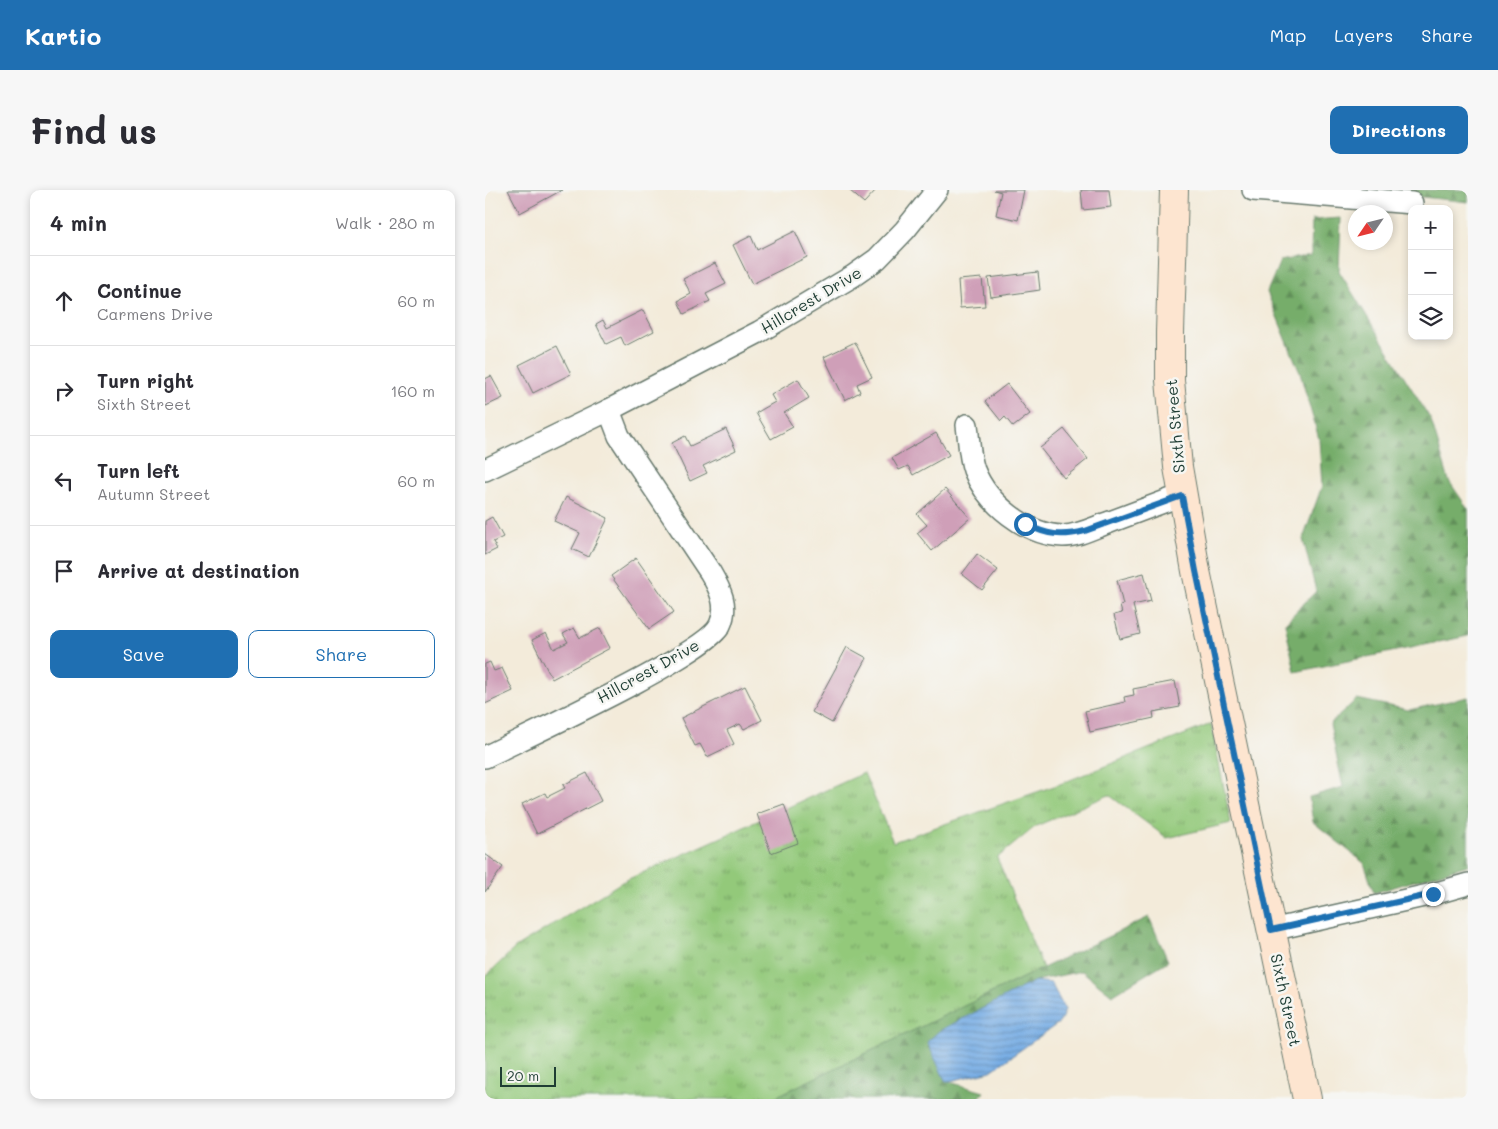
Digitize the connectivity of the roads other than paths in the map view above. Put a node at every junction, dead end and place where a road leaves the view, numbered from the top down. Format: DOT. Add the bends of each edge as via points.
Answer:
graph roads {
  1 [pos="937,190"];
  2 [pos="1174,190"];
  3 [pos="1253,190"];
  4 [pos="1412,202"];
  5 [pos="609,410"];
  6 [pos="967,425"];
  7 [pos="485,470"];
  8 [pos="1182,496"];
  9 [pos="485,756"];
  10 [pos="1468,884"];
  11 [pos="1271,930"];
  12 [pos="1307,1099"];
  1 -- 5 [label="street, Hillcrest Drive" via="905,230 853,276 759,332"];
  2 -- 8 [label="main road, Sixth Street" via="1170,380"];
  3 -- 4 [label="street"];
  5 -- 7 [label="street, Hillcrest Drive"];
  5 -- 9 [label="street, Hillcrest Drive" via="619,436 721,591 724,610 719,627 697,646 652,673"];
  6 -- 8 [label="street" via="974,470 984,489 1002,509 1037,530 1063,536 1078,533"];
  8 -- 11 [label="main road, Sixth Street"];
  10 -- 11 [label="street"];
  11 -- 12 [label="main road, Sixth Street"];
}
